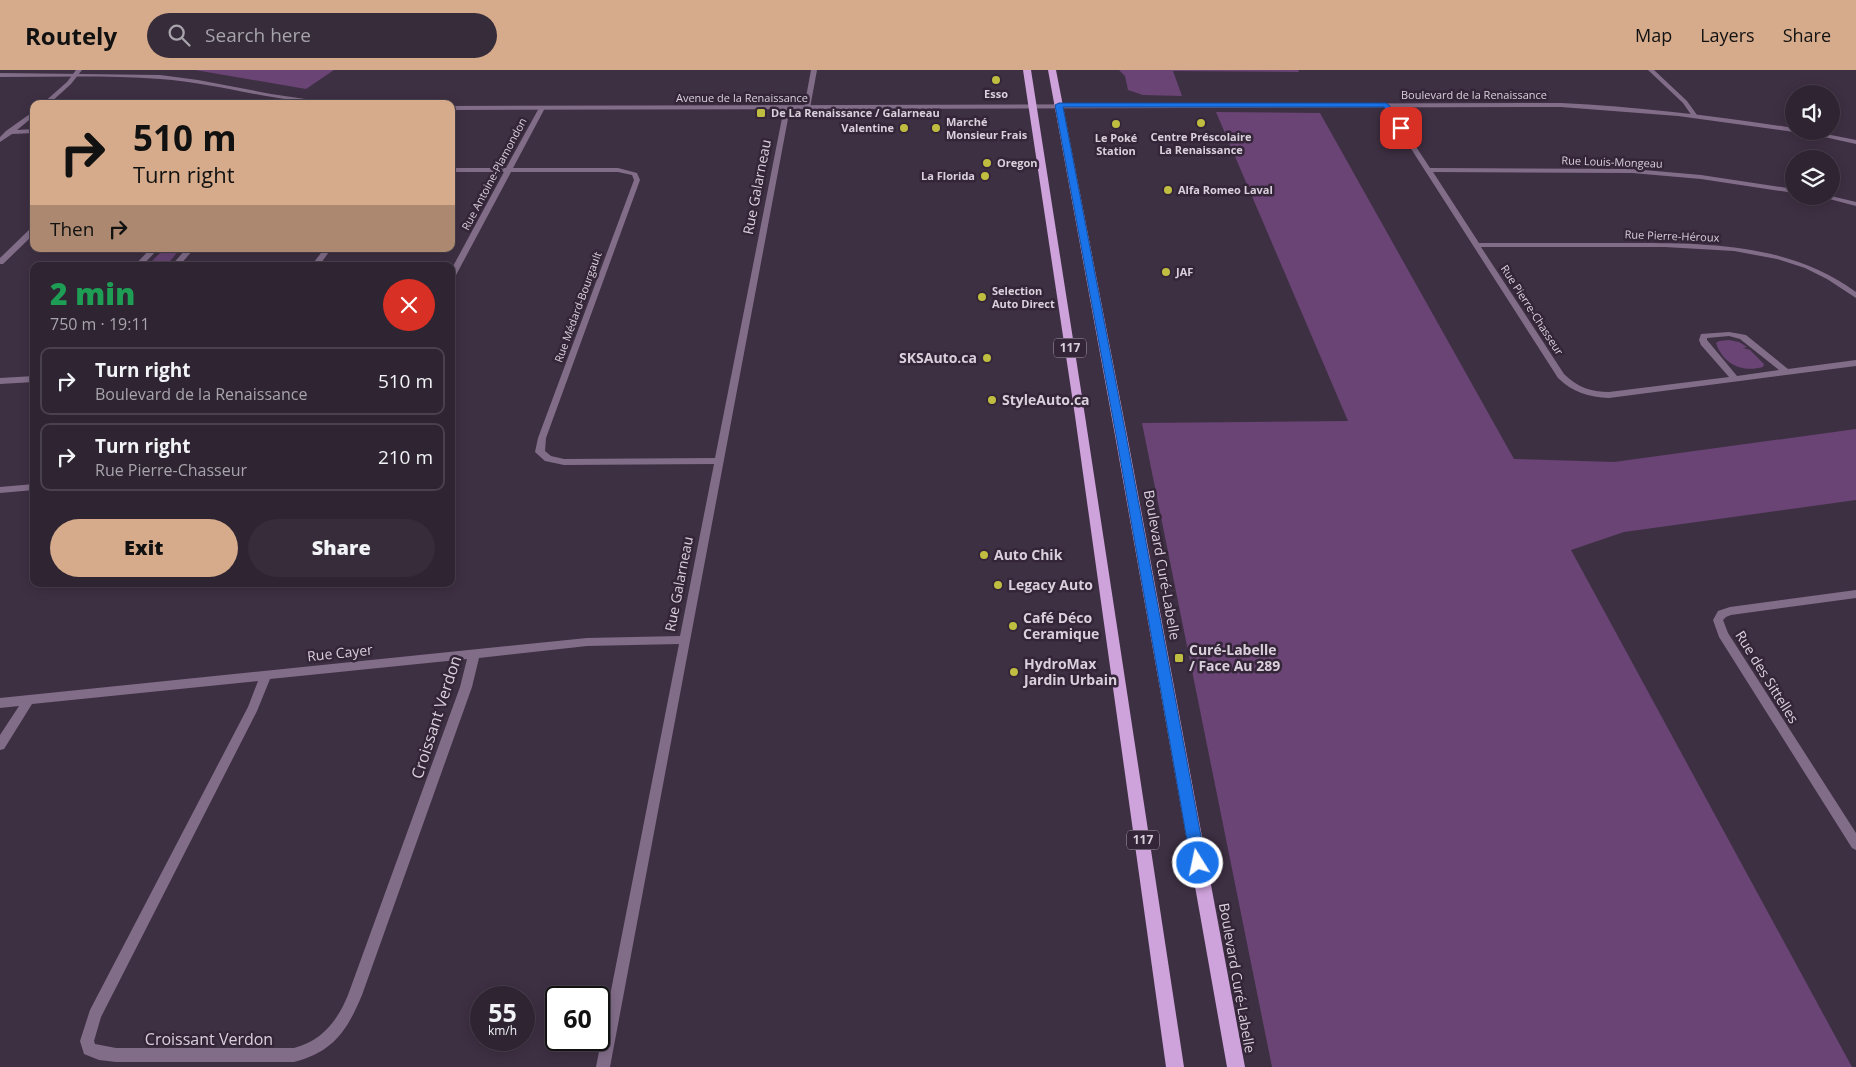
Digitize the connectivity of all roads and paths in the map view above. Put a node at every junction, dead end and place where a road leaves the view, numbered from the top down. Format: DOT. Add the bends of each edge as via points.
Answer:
graph roads {
  1 [pos="814,70"];
  2 [pos="1027,70"];
  3 [pos="1052,70"];
  4 [pos="1651,70"];
  5 [pos="77,72"];
  6 [pos="0,75"];
  7 [pos="50,100"];
  8 [pos="304,100"];
  9 [pos="1033,105"];
  10 [pos="1059,105"];
  11 [pos="1386,105"];
  12 [pos="455,108"];
  13 [pos="542,108"];
  14 [pos="787,108"];
  15 [pos="807,108"];
  16 [pos="1694,115"];
  17 [pos="30,116"];
  18 [pos="1785,129"];
  19 [pos="30,131"];
  20 [pos="0,132"];
  21 [pos="10,132"];
  22 [pos="1840,139"];
  23 [pos="0,140"];
  24 [pos="1856,142"];
  25 [pos="455,170"];
  26 [pos="509,170"];
  27 [pos="1428,170"];
  28 [pos="1785,190"];
  29 [pos="1840,200"];
  30 [pos="1856,204"];
  31 [pos="30,238"];
  32 [pos="1476,245"];
  33 [pos="151,252"];
  34 [pos="187,252"];
  35 [pos="0,262"];
  36 [pos="142,262"];
  37 [pos="179,262"];
  38 [pos="455,269"];
  39 [pos="1856,296"];
  40 [pos="1856,363"];
  41 [pos="1786,372"];
  42 [pos="30,378"];
  43 [pos="1735,378"];
  44 [pos="0,381"];
  45 [pos="718,461"];
  46 [pos="30,487"];
  47 [pos="0,490"];
  48 [pos="1856,594"];
  49 [pos="683,640"];
  50 [pos="474,654"];
  51 [pos="266,675"];
  52 [pos="29,700"];
  53 [pos="0,703"];
  54 [pos="0,745"];
  55 [pos="1856,844"];
  56 [pos="603,1067"];
  57 [pos="1176,1067"];
  58 [pos="1236,1067"];
  1 -- 15 [label="street"];
  2 -- 9 [label="main road, 117"];
  3 -- 10 [label="main road, Boulevard Curé-Labelle / 117"];
  4 -- 16 [label="street"];
  5 -- 6 [label="street"];
  5 -- 7 [label="street"];
  5 -- 8 [label="street" via="170,78"];
  9 -- 10 [label="street, Boulevard de la Renaissance"];
  9 -- 15 [label="street, Avenue de la Renaissance"];
  9 -- 57 [label="main road, 117"];
  10 -- 11 [label="street, Boulevard de la Renaissance"];
  10 -- 58 [label="main road, Boulevard Curé-Labelle / 117"];
  11 -- 16 [label="street, Boulevard de la Renaissance" via="1581,106"];
  11 -- 27 [label="street, Rue Pierre-Chasseur"];
  12 -- 13 [label="street, Avenue de la Renaissance"];
  13 -- 14 [label="street, Avenue de la Renaissance"];
  13 -- 26 [label="street, Rue Antoine-Plamondon"];
  14 -- 15 [label="street, Avenue de la Renaissance"];
  14 -- 45 [label="street, Rue Galarneau"];
  16 -- 18 [label="street, Boulevard de la Renaissance"];
  17 -- 21 [label="street"];
  19 -- 21 [label="street"];
  20 -- 21 [label="street"];
  21 -- 23 [label="street"];
  22 -- 24 [label="street"];
  25 -- 26 [label="street, Rue Médard-Bourgault"];
  26 -- 38 [label="street, Rue Antoine-Plamondon"];
  26 -- 45 [label="street, Rue Médard-Bourgault" via="622,170 633,172 637,178 540,444 541,455 552,461 564,462"];
  27 -- 28 [label="street, Rue Louis-Mongeau" via="1632,171 1713,178"];
  27 -- 32 [label="street, Rue Pierre-Chasseur"];
  29 -- 30 [label="street"];
  31 -- 35 [label="street"];
  32 -- 39 [label="street, Rue Pierre-Héroux" via="1658,245 1737,251 1808,267"];
  32 -- 43 [label="street, Rue Pierre-Chasseur" via="1561,376 1576,389 1609,395"];
  33 -- 36 [label="street"];
  34 -- 37 [label="street"];
  40 -- 41 [label="street, Rue Pierre-Chasseur"];
  41 -- 43 [label="street, Rue Pierre-Chasseur"];
  41 -- 43 [label="street" via="1743,337 1729,334 1704,336 1704,343"];
  42 -- 44 [label="street"];
  45 -- 49 [label="street, Rue Galarneau"];
  46 -- 47 [label="street"];
  48 -- 55 [label="street, Rue des Sittelles" via="1725,612 1718,620 1723,634"];
  49 -- 50 [label="street, Rue Cayer" via="593,642"];
  49 -- 56 [label="street, Rue Galarneau"];
  50 -- 51 [label="street, Rue Cayer"];
  50 -- 51 [label="street, Croissant Verdon" via="466,687 355,995 343,1021 330,1038 314,1050 294,1055 116,1055 93,1051 87,1041 98,1010 253,708"];
  51 -- 52 [label="street, Rue Cayer"];
  52 -- 53 [label="street, Rue Cayer"];
  52 -- 54 [label="street"];
}
